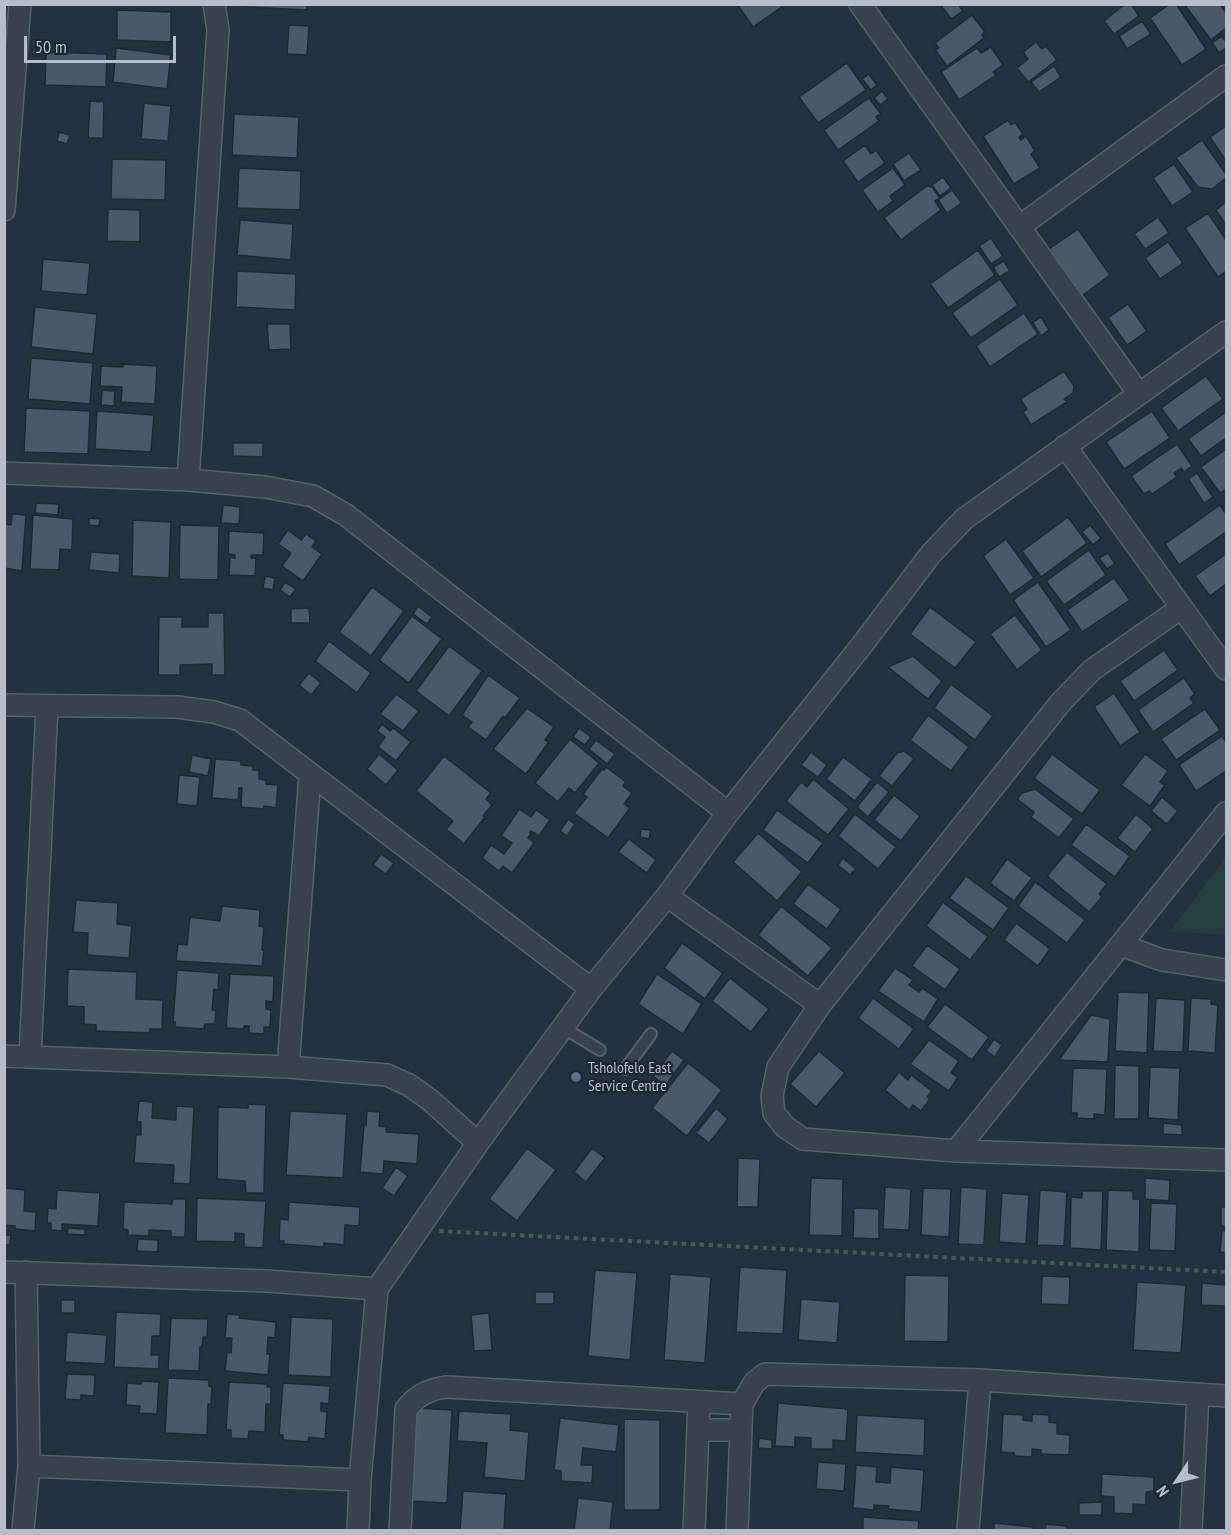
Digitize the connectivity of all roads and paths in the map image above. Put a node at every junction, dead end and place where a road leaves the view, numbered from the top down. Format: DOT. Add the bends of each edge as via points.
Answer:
graph roads {
  1 [pos="20,4"];
  2 [pos="214,4"];
  3 [pos="860,4"];
  4 [pos="1227,76"];
  5 [pos="4,210"];
  6 [pos="1019,227"];
  7 [pos="1227,332"];
  8 [pos="1139,394"];
  9 [pos="1065,446"];
  10 [pos="4,472"];
  11 [pos="188,480"];
  12 [pos="1180,608"];
  13 [pos="1227,669"];
  14 [pos="4,705"];
  15 [pos="47,706"];
  16 [pos="310,775"];
  17 [pos="728,813"];
  18 [pos="1227,813"];
  19 [pos="667,896"];
  20 [pos="1121,945"];
  21 [pos="1227,970"];
  22 [pos="591,989"];
  23 [pos="820,1005"];
  24 [pos="562,1027"];
  25 [pos="651,1034"];
  26 [pos="600,1050"];
  27 [pos="4,1056"];
  28 [pos="30,1057"];
  29 [pos="288,1067"];
  30 [pos="625,1069"];
  31 [pos="478,1143"];
  32 [pos="956,1150"];
  33 [pos="1227,1160"];
  34 [pos="417,1230"];
  35 [pos="4,1272"];
  36 [pos="26,1272"];
  37 [pos="1227,1272"];
  38 [pos="376,1289"];
  39 [pos="980,1380"];
  40 [pos="1198,1395"];
  41 [pos="1227,1396"];
  42 [pos="699,1402"];
  43 [pos="742,1404"];
  44 [pos="698,1430"];
  45 [pos="741,1430"];
  46 [pos="28,1466"];
  47 [pos="360,1480"];
  48 [pos="24,1530"];
  49 [pos="358,1530"];
  50 [pos="400,1530"];
  51 [pos="694,1530"];
  52 [pos="737,1530"];
  53 [pos="968,1530"];
  54 [pos="1191,1530"];
  1 -- 5 [label="street"];
  2 -- 11 [label="street" via="218,30"];
  3 -- 6 [label="street"];
  4 -- 6 [label="street"];
  6 -- 8 [label="street"];
  7 -- 8 [label="street"];
  8 -- 9 [label="street"];
  9 -- 12 [label="street"];
  9 -- 17 [label="street" via="964,519 930,555"];
  10 -- 11 [label="street"];
  11 -- 17 [label="street" via="313,496 346,515"];
  12 -- 13 [label="street"];
  12 -- 23 [label="street" via="1092,670 1061,702"];
  14 -- 15 [label="street"];
  15 -- 16 [label="street" via="177,707 214,712 240,720"];
  15 -- 28 [label="street"];
  16 -- 22 [label="street"];
  16 -- 29 [label="street"];
  17 -- 19 [label="street"];
  18 -- 20 [label="street"];
  19 -- 22 [label="street"];
  19 -- 23 [label="street"];
  20 -- 21 [label="street" via="1162,960"];
  20 -- 32 [label="street"];
  22 -- 24 [label="street"];
  23 -- 32 [label="street" via="778,1067 772,1096 774,1113 785,1127 803,1139"];
  24 -- 26 [label="lane"];
  24 -- 31 [label="street"];
  25 -- 30 [label="lane"];
  27 -- 28 [label="street"];
  28 -- 29 [label="street"];
  29 -- 31 [label="street" via="387,1075 430,1100"];
  31 -- 34 [label="street"];
  32 -- 33 [label="street"];
  34 -- 37 [label="path"];
  34 -- 38 [label="street"];
  35 -- 36 [label="street"];
  36 -- 38 [label="street"];
  36 -- 46 [label="street"];
  38 -- 47 [label="street"];
  39 -- 40 [label="street"];
  39 -- 43 [label="street" via="765,1374 754,1383"];
  39 -- 53 [label="street"];
  40 -- 41 [label="street"];
  40 -- 54 [label="street"];
  42 -- 43 [label="street"];
  42 -- 44 [label="street"];
  42 -- 50 [label="street" via="446,1387 427,1390 406,1409"];
  43 -- 45 [label="street"];
  44 -- 45 [label="street"];
  44 -- 51 [label="street"];
  45 -- 52 [label="street"];
  46 -- 47 [label="street"];
  46 -- 48 [label="street"];
  47 -- 49 [label="street"];
}
